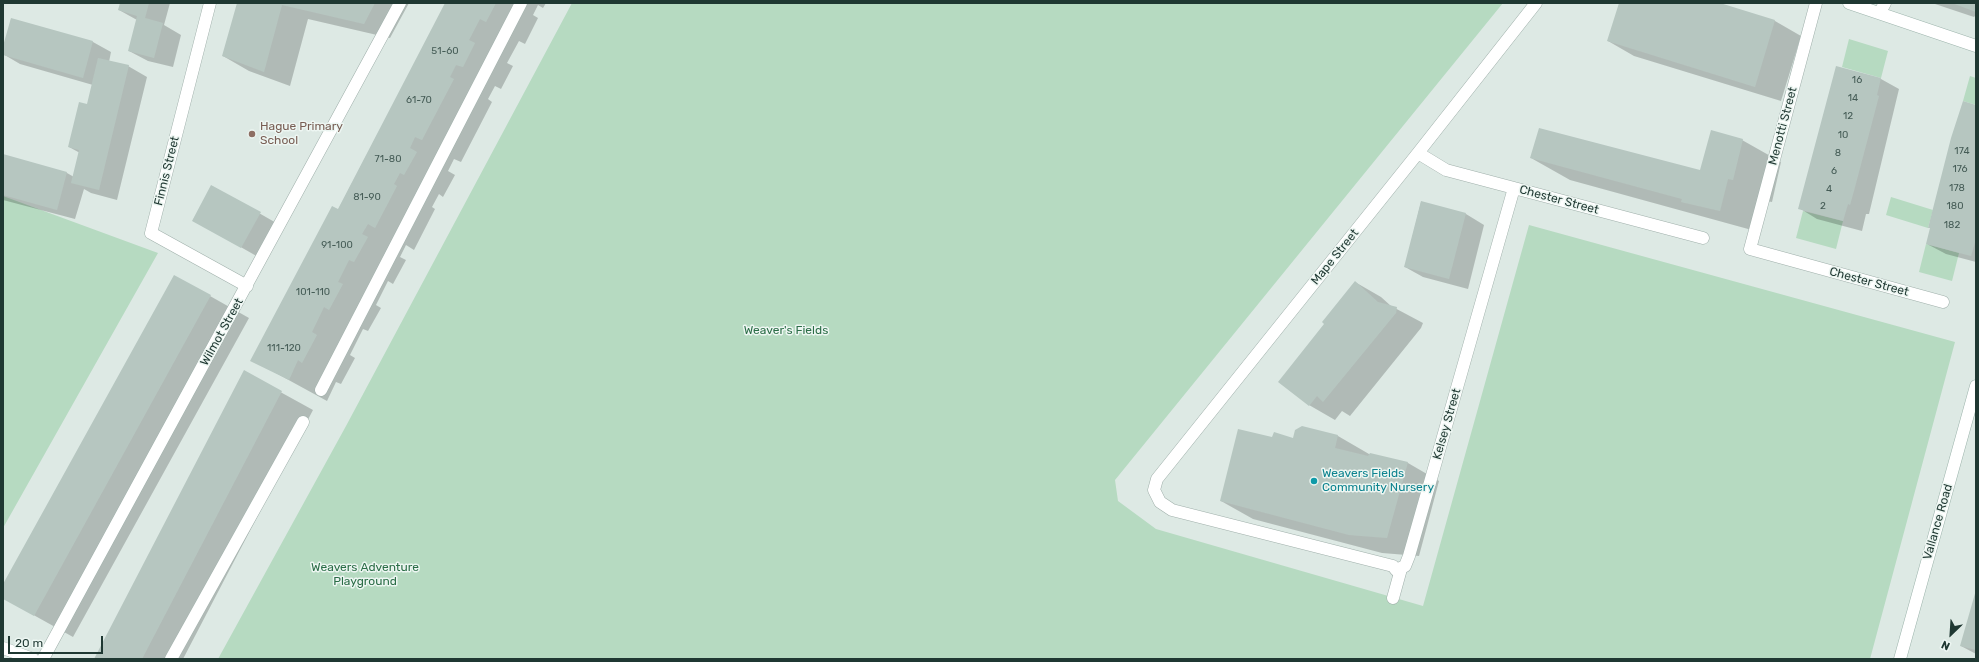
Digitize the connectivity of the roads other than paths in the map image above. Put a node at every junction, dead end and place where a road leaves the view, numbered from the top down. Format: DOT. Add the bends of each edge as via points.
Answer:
graph roads {
  1 [pos="210,3"];
  2 [pos="400,3"];
  3 [pos="522,3"];
  4 [pos="1536,3"];
  5 [pos="1816,3"];
  6 [pos="1849,3"];
  7 [pos="1883,8"];
  8 [pos="1976,46"];
  9 [pos="1418,153"];
  10 [pos="1514,188"];
  11 [pos="1703,238"];
  12 [pos="1750,249"];
  13 [pos="247,286"];
  14 [pos="1943,302"];
  15 [pos="1976,386"];
  16 [pos="321,390"];
  17 [pos="303,422"];
  18 [pos="1401,569"];
  19 [pos="1392,598"];
  20 [pos="3,648"];
  21 [pos="33,659"];
  22 [pos="43,659"];
  23 [pos="172,659"];
  24 [pos="1900,659"];
  1 -- 13 [label="street, Finnis Street" via="151,233"];
  2 -- 13 [label="street, Wilmot Street"];
  3 -- 16 [label="street"];
  4 -- 9 [label="street, Mape Street"];
  5 -- 12 [label="street, Menotti Street"];
  6 -- 7 [label="street"];
  7 -- 8 [label="street"];
  9 -- 10 [label="street, Chester Street" via="1446,170"];
  9 -- 18 [label="street, Mape Street" via="1157,479 1154,490 1160,502 1172,510 1393,566 1396,570"];
  10 -- 11 [label="street, Chester Street"];
  10 -- 18 [label="street, Kelsey Street" via="1410,556"];
  12 -- 14 [label="street, Chester Street"];
  13 -- 22 [label="street, Wilmot Street"];
  15 -- 24 [label="street, Vallance Road"];
  17 -- 23 [label="street"];
  18 -- 19 [label="street, Kelsey Street"];
  20 -- 21 [label="street"];
}
